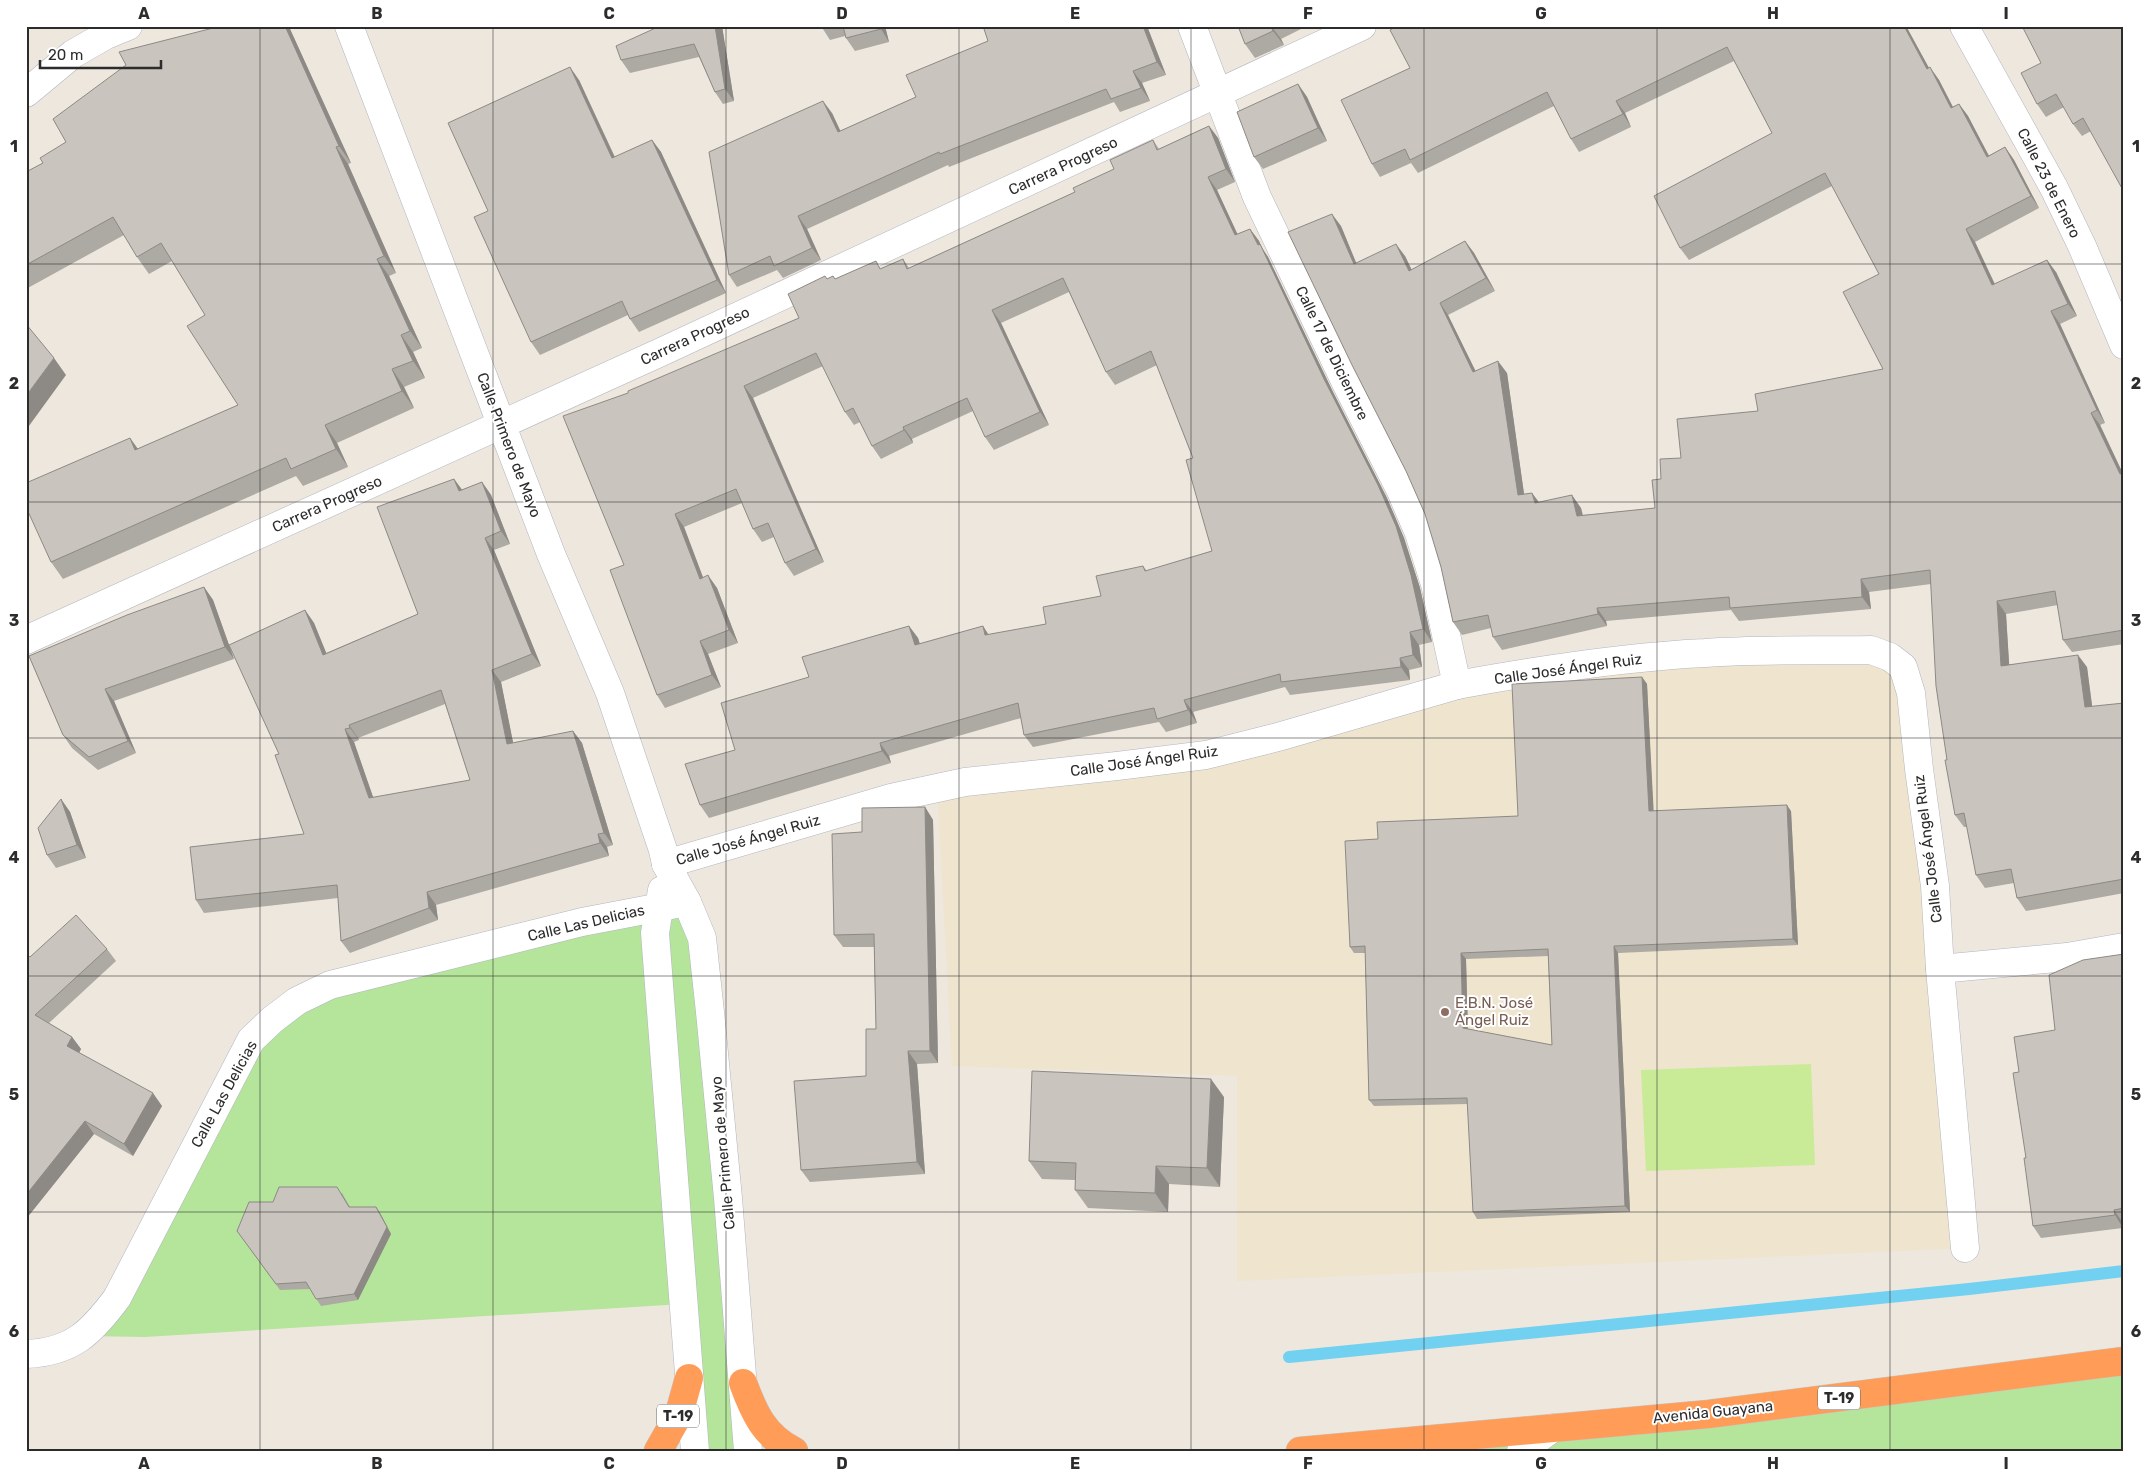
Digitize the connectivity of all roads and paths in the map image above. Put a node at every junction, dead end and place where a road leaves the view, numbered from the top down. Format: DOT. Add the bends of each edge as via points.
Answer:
graph roads {
  1 [pos="128,26"];
  2 [pos="349,26"];
  3 [pos="1192,26"];
  4 [pos="1362,26"];
  5 [pos="1964,26"];
  6 [pos="26,93"];
  7 [pos="1217,95"];
  8 [pos="2124,345"];
  9 [pos="501,425"];
  10 [pos="26,640"];
  11 [pos="1457,685"];
  12 [pos="666,864"];
  13 [pos="687,902"];
  14 [pos="659,907"];
  15 [pos="2124,947"];
  16 [pos="1940,969"];
  17 [pos="1965,1248"];
  18 [pos="26,1354"];
  19 [pos="2124,1361"];
  20 [pos="689,1378"];
  21 [pos="743,1383"];
  22 [pos="1553,1428"];
  23 [pos="658,1451"];
  24 [pos="695,1451"];
  25 [pos="748,1451"];
  26 [pos="794,1451"];
  27 [pos="1300,1451"];
  28 [pos="1521,1451"];
  1 -- 6 [label="street" via="73,54"];
  2 -- 9 [label="street, Calle Primero de Mayo"];
  3 -- 7 [label="street, Calle 17 de Diciembre"];
  4 -- 7 [label="street, Carrera Progreso"];
  5 -- 8 [label="street, Calle 23 de Enero" via="2054,188"];
  7 -- 9 [label="street, Carrera Progreso"];
  7 -- 11 [label="street, Calle 17 de Diciembre" via="1257,197 1419,533 1435,584"];
  9 -- 10 [label="street, Carrera Progreso"];
  9 -- 12 [label="street, Calle Primero de Mayo" via="610,694"];
  11 -- 12 [label="street, Calle José Ángel Ruiz" via="1206,755 965,782 891,798"];
  11 -- 16 [label="street, Calle José Ángel Ruiz" via="1571,666 1705,652 1871,650 1890,657 1903,667 1911,693 1935,886"];
  12 -- 13 [label="street, Calle Primero de Mayo"];
  12 -- 14 [label="street, Calle Primero de Mayo"];
  13 -- 14 [label="street, Calle Las Delicias"];
  13 -- 21 [label="street, Calle Primero de Mayo" via="702,938"];
  14 -- 18 [label="street, Calle Las Delicias" via="582,922 330,985 297,1001 251,1040 126,1282 100,1321 66,1348"];
  14 -- 20 [label="street, Calle Primero de Mayo" via="655,933"];
  15 -- 16 [label="street" via="2067,958"];
  16 -- 17 [label="street, Calle José Ángel Ruiz"];
  19 -- 22 [label="highway, Avenida Guayana / T-19" via="1710,1414"];
  20 -- 23 [label="highway, T-19" via="679,1414"];
  20 -- 24 [label="street, Calle Primero de Mayo"];
  21 -- 25 [label="street, Calle Primero de Mayo"];
  21 -- 26 [label="highway" via="755,1414 767,1431"];
  22 -- 27 [label="highway, Avenida Guayana / T-19"];
  22 -- 28 [label="street"];
}
